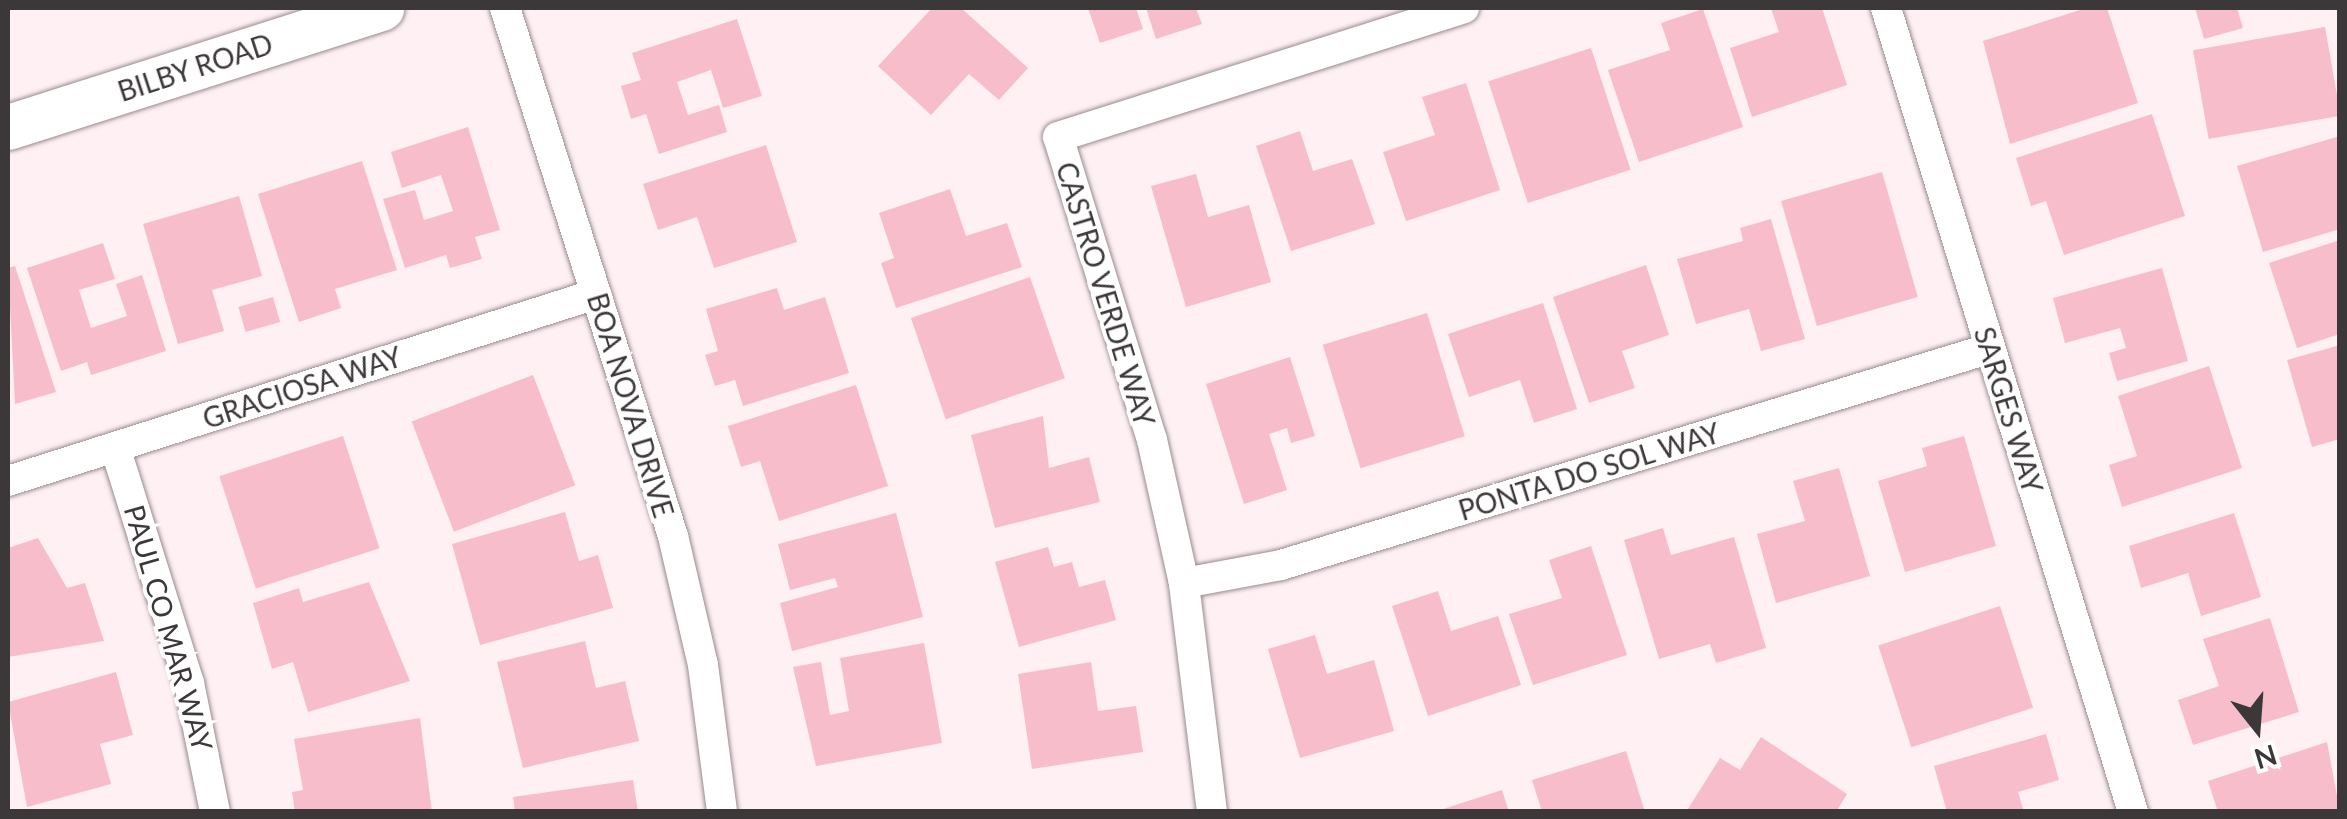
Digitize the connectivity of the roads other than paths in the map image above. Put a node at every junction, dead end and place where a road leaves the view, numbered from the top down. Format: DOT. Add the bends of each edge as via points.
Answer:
graph roads {
  1 [pos="382,8"];
  2 [pos="505,8"];
  3 [pos="1464,8"];
  4 [pos="1886,8"];
  5 [pos="8,127"];
  6 [pos="596,294"];
  7 [pos="1990,348"];
  8 [pos="115,447"];
  9 [pos="8,481"];
  10 [pos="1184,583"];
  11 [pos="215,812"];
  12 [pos="722,812"];
  13 [pos="1212,812"];
  14 [pos="2133,812"];
  1 -- 5 [label="main road, BILBY ROAD"];
  2 -- 6 [label="street, BOA NOVA DRIVE"];
  3 -- 10 [label="street, CASTRO VERDE WAY" via="1058,137 1152,440"];
  4 -- 7 [label="street, SARGES WAY"];
  6 -- 8 [label="street, GRACIOSA WAY"];
  6 -- 12 [label="street, BOA NOVA DRIVE" via="673,536 703,665"];
  7 -- 10 [label="street, PONTA DO SOL WAY" via="1281,565"];
  7 -- 14 [label="street, SARGES WAY"];
  8 -- 9 [label="street, GRACIOSA WAY"];
  8 -- 11 [label="street, PAUL CO MAR WAY" via="189,684"];
  10 -- 13 [label="street, CASTRO VERDE WAY"];
}
